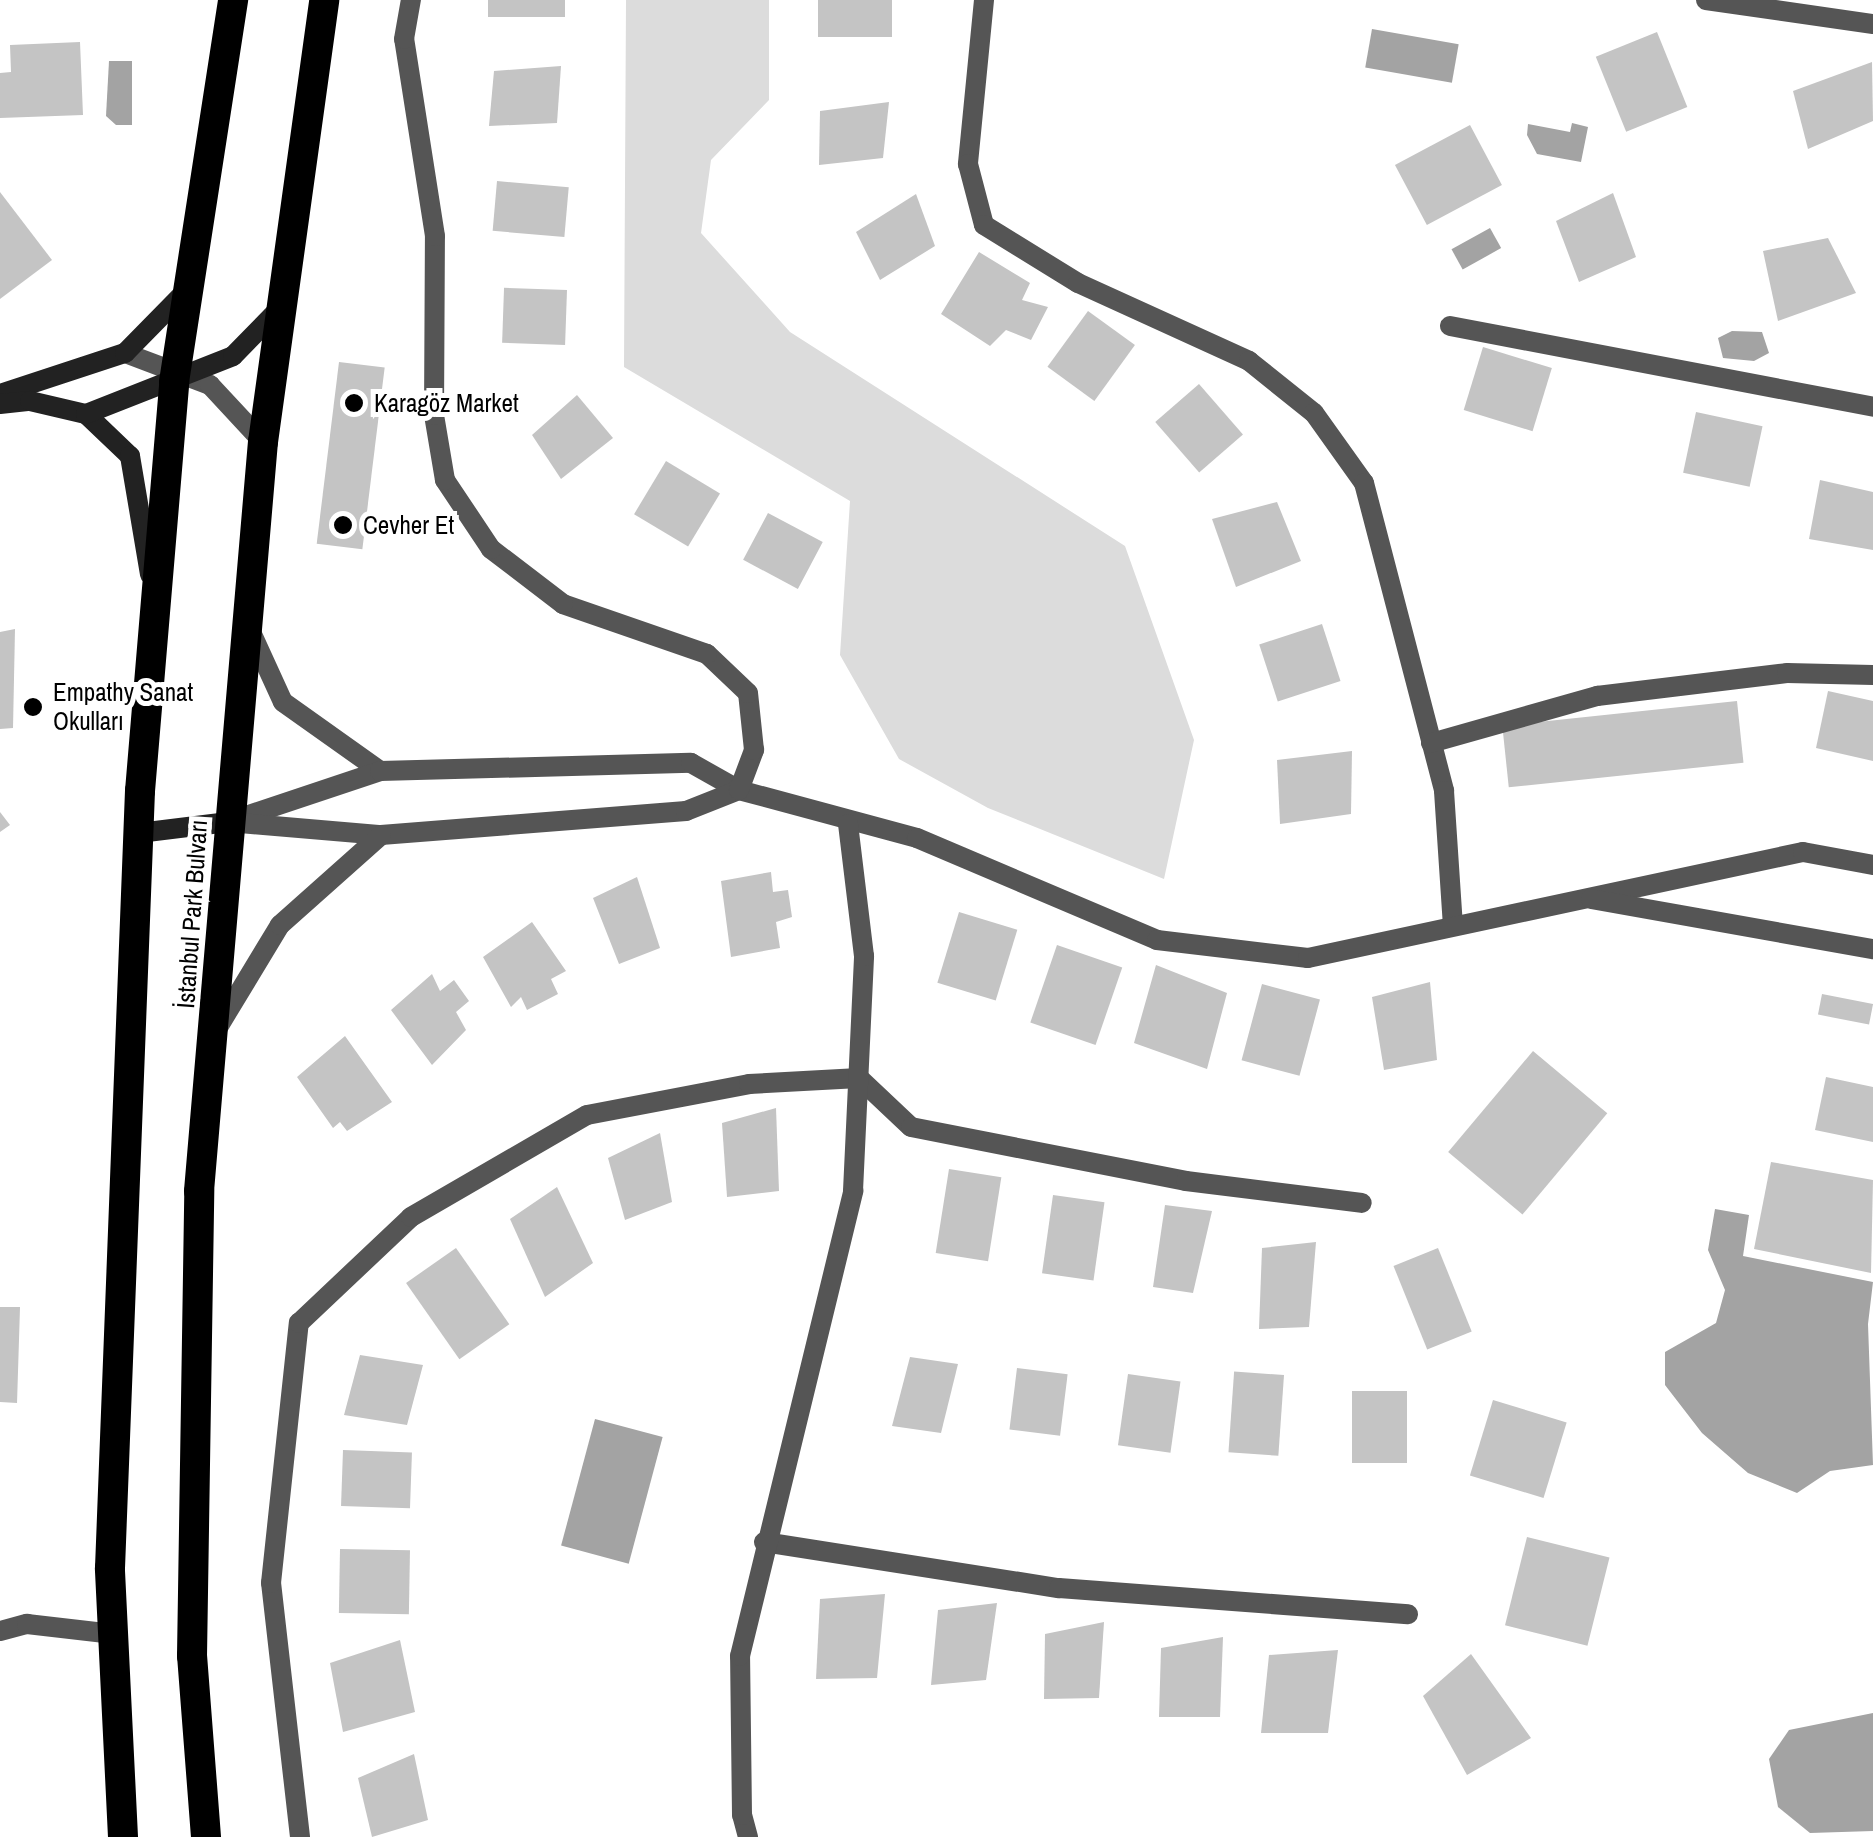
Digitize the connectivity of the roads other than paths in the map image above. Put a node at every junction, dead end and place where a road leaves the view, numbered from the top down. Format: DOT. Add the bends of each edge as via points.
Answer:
graph roads {
  1 [pos="232,0"];
  2 [pos="324,0"];
  3 [pos="410,0"];
  4 [pos="984,0"];
  5 [pos="1706,0"];
  6 [pos="1873,24"];
  7 [pos="189,288"];
  8 [pos="279,309"];
  9 [pos="1450,326"];
  10 [pos="125,353"];
  11 [pos="179,377"];
  12 [pos="0,394"];
  13 [pos="0,404"];
  14 [pos="1873,406"];
  15 [pos="86,414"];
  16 [pos="263,442"];
  17 [pos="153,596"];
  18 [pos="250,630"];
  19 [pos="1873,675"];
  20 [pos="1431,743"];
  21 [pos="380,771"];
  22 [pos="739,790"];
  23 [pos="228,822"];
  24 [pos="848,824"];
  25 [pos="139,833"];
  26 [pos="381,835"];
  27 [pos="1873,865"];
  28 [pos="1580,897"];
  29 [pos="1453,926"];
  30 [pos="1873,948"];
  31 [pos="214,1035"];
  32 [pos="858,1078"];
  33 [pos="1362,1203"];
  34 [pos="764,1542"];
  35 [pos="1408,1614"];
  36 [pos="0,1630"];
  37 [pos="114,1634"];
  38 [pos="124,1837"];
  39 [pos="206,1837"];
  40 [pos="300,1837"];
  41 [pos="748,1837"];
  1 -- 7 [label="highway"];
  2 -- 8 [label="highway, İstanbul Park Bulvarı"];
  3 -- 22 [label="street" via="404,39 435,236 434,414 446,480 491,549 563,604 707,654 748,693 754,750"];
  4 -- 20 [label="street" via="968,164 984,225 1078,283 1249,361 1314,413 1364,484"];
  5 -- 6 [label="street"];
  7 -- 10 [label="street"];
  7 -- 11 [label="highway"];
  8 -- 11 [label="street" via="233,356"];
  8 -- 16 [label="highway, İstanbul Park Bulvarı"];
  9 -- 14 [label="street"];
  10 -- 11 [label="street"];
  10 -- 12 [label="street"];
  11 -- 15 [label="street"];
  11 -- 16 [label="street" via="210,385"];
  11 -- 17 [label="highway"];
  13 -- 15 [label="street" via="30,402"];
  15 -- 17 [label="street" via="130,456"];
  16 -- 18 [label="highway, İstanbul Park Bulvarı"];
  17 -- 25 [label="highway"];
  18 -- 21 [label="street" via="284,702"];
  18 -- 23 [label="highway, İstanbul Park Bulvarı"];
  19 -- 20 [label="street" via="1787,672 1598,696"];
  20 -- 29 [label="street" via="1444,791"];
  21 -- 22 [label="street" via="691,762"];
  21 -- 23 [label="street"];
  22 -- 24 [label="street"];
  22 -- 26 [label="street" via="686,811"];
  23 -- 25 [label="street"];
  23 -- 26 [label="street"];
  23 -- 31 [label="highway, İstanbul Park Bulvarı"];
  24 -- 29 [label="street" via="916,838 1157,940 1308,958"];
  24 -- 32 [label="street" via="864,956"];
  25 -- 37 [label="highway" via="110,1568"];
  26 -- 31 [label="street" via="280,925"];
  27 -- 28 [label="street" via="1803,852"];
  28 -- 29 [label="street"];
  28 -- 30 [label="street"];
  31 -- 39 [label="highway, İstanbul Park Bulvarı" via="200,1191 192,1656"];
  32 -- 33 [label="street" via="911,1127 1186,1181"];
  32 -- 34 [label="street" via="853,1192"];
  32 -- 40 [label="street" via="750,1084 586,1115 411,1217 299,1323 271,1583"];
  34 -- 35 [label="street" via="1060,1588"];
  34 -- 41 [label="street" via="740,1656 742,1815"];
  36 -- 37 [label="street" via="28,1624"];
  37 -- 38 [label="highway"];
}
